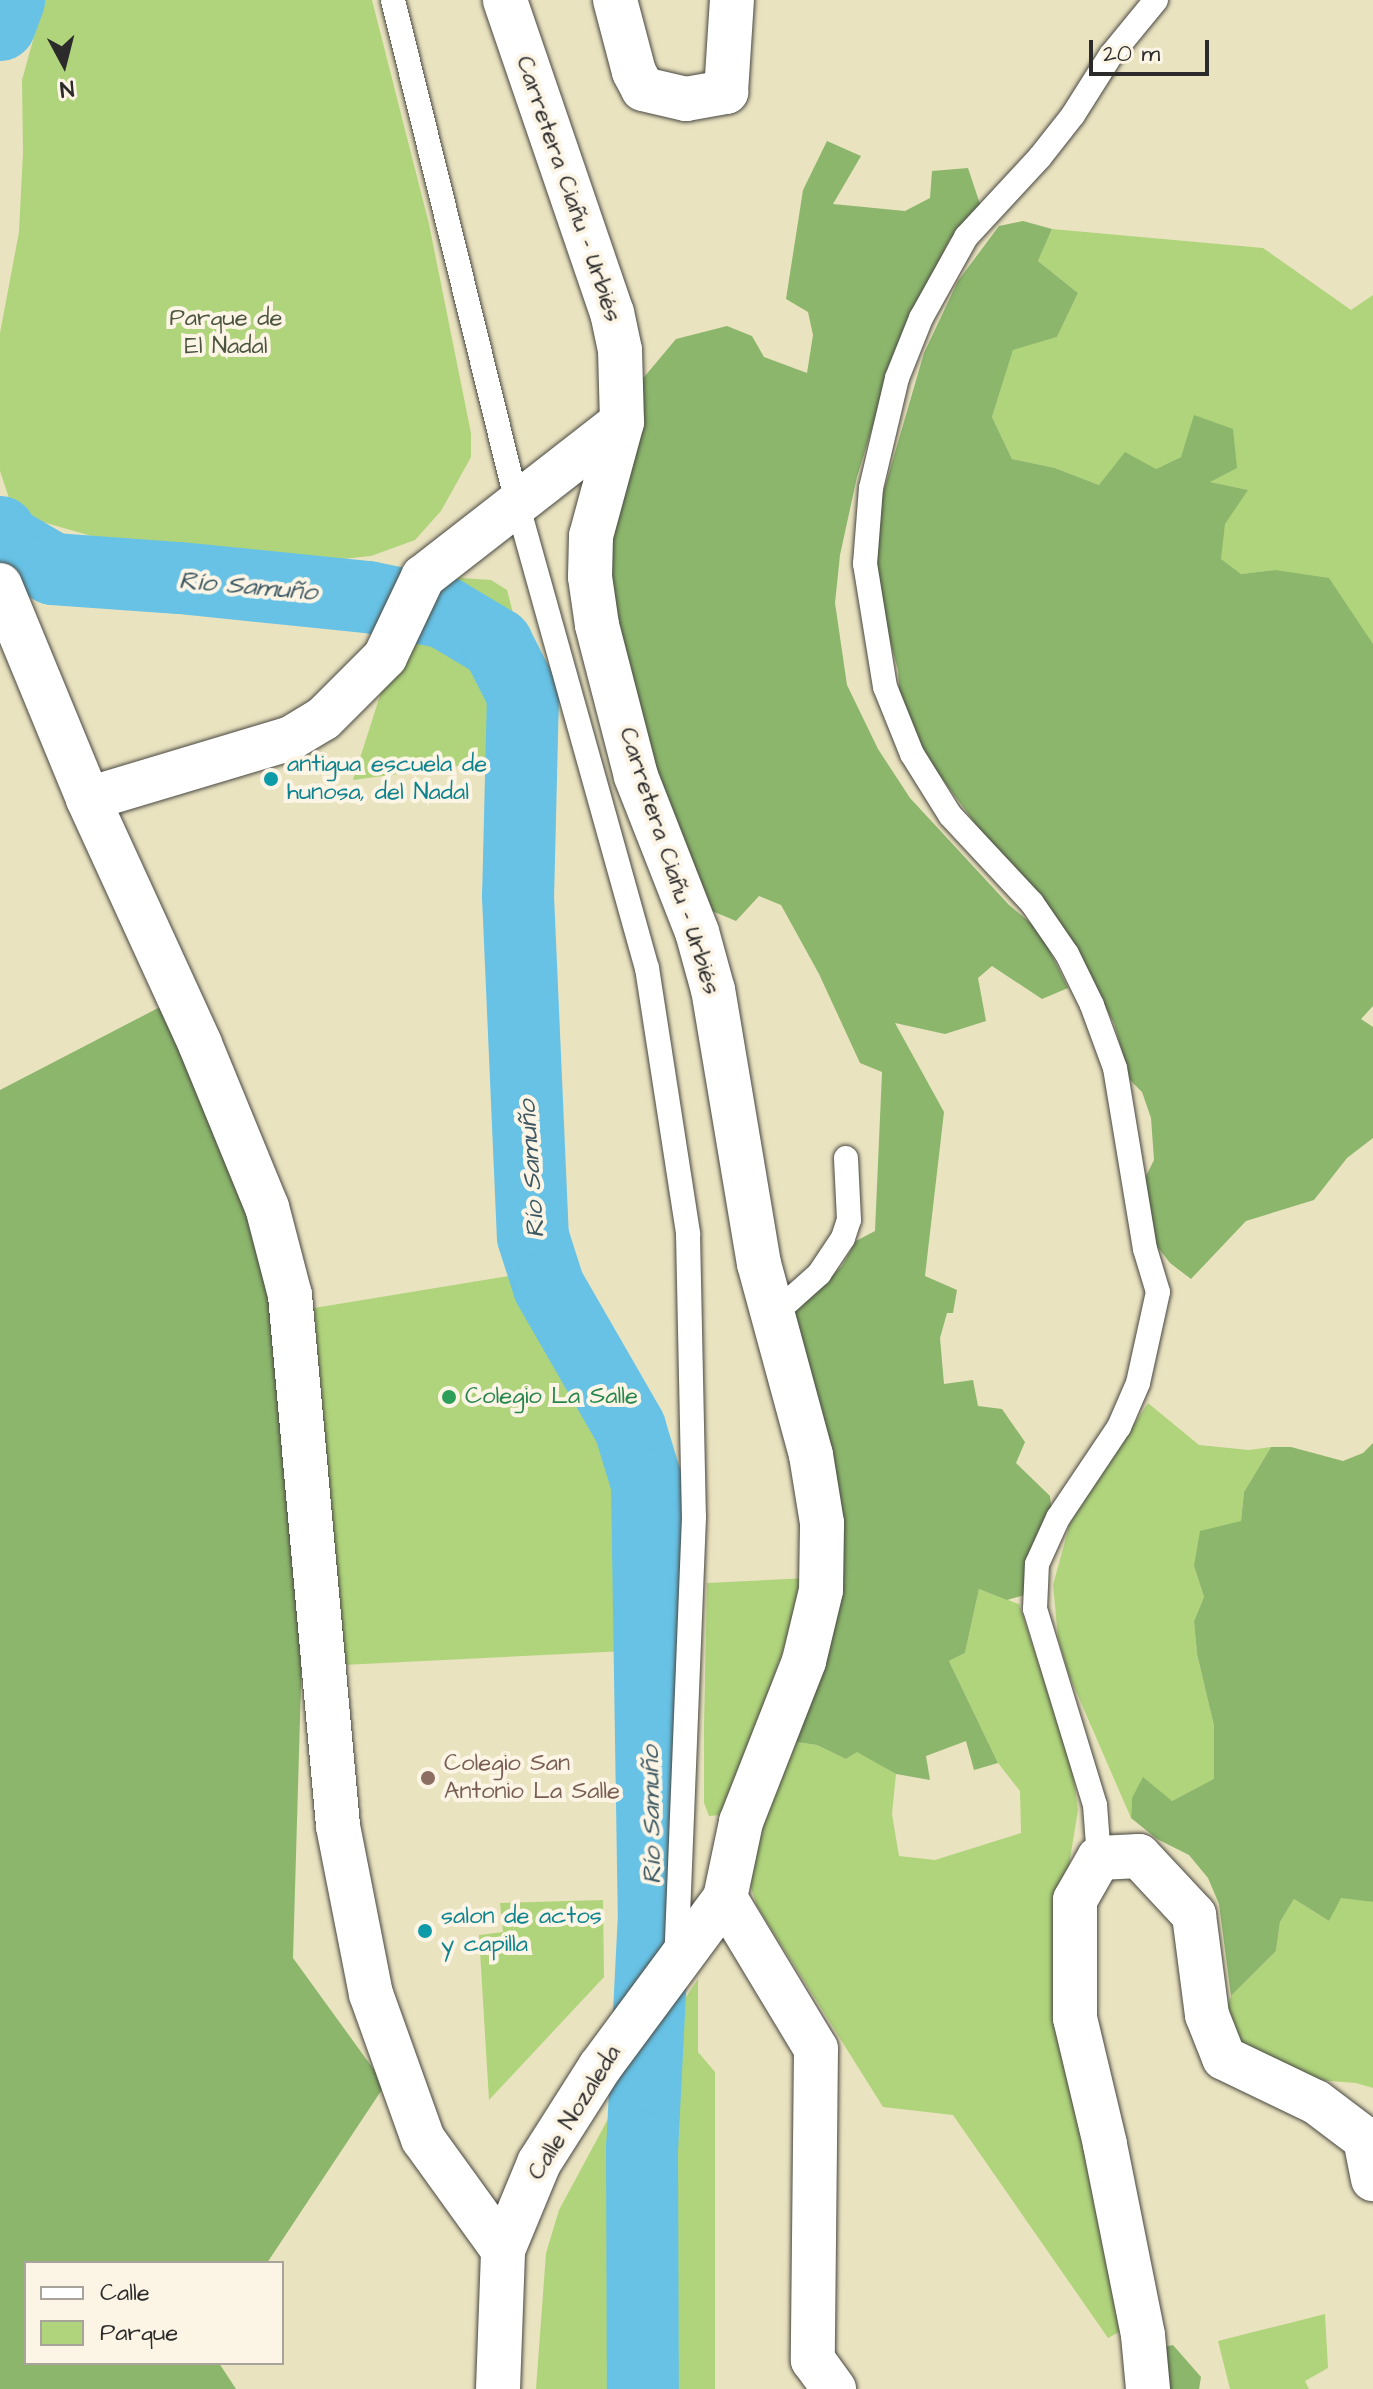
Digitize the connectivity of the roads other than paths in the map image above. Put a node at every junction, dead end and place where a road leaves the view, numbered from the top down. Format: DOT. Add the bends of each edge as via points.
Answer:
graph roads {
  1 [pos="393,0"];
  2 [pos="505,0"];
  3 [pos="615,0"];
  4 [pos="732,0"];
  5 [pos="1156,0"];
  6 [pos="622,422"];
  7 [pos="517,503"];
  8 [pos="0,585"];
  9 [pos="88,799"];
  10 [pos="846,1158"];
  11 [pos="773,1315"];
  12 [pos="1099,1858"];
  13 [pos="727,1882"];
  14 [pos="676,1964"];
  15 [pos="1373,2179"];
  16 [pos="503,2250"];
  17 [pos="498,2389"];
  18 [pos="834,2389"];
  19 [pos="1148,2389"];
  1 -- 7 [label="lane"];
  2 -- 6 [label="street, Carretera Ciañu - Urbiés" via="612,313 620,350"];
  3 -- 4 [label="street" via="643,89 686,99 726,92"];
  5 -- 12 [label="lane" via="1040,157 966,237 921,318 897,378 871,488 865,564 885,687 912,754 950,815 1032,903 1067,954 1092,1005 1115,1068 1145,1249 1158,1292 1138,1383 1119,1427 1058,1518 1037,1564 1035,1609 1095,1805"];
  6 -- 7 [label="street"];
  6 -- 11 [label="street, Carretera Ciañu - Urbiés" via="591,536 597,625 636,776 697,932 713,990 759,1264"];
  7 -- 9 [label="street" via="423,577 385,657 323,719 291,738"];
  7 -- 14 [label="lane" via="647,968 688,1234 694,1517"];
  8 -- 9 [label="street"];
  9 -- 16 [label="street" via="200,1044 267,1207 290,1295 338,1826 371,1994 423,2139"];
  10 -- 11 [label="lane" via="849,1220 843,1238 819,1274"];
  11 -- 13 [label="street, Carretera Ciañu - Urbiés" via="811,1455 822,1523 821,1590 804,1661 741,1822"];
  12 -- 15 [label="street" via="1139,1856 1194,1915 1207,2015 1224,2058 1316,2102 1365,2139"];
  12 -- 19 [label="street" via="1075,1900 1075,2018 1137,2306"];
  13 -- 14 [label="street, Calle Nozaleda"];
  13 -- 18 [label="street" via="816,2049 813,2360"];
  14 -- 16 [label="street, Calle Nozaleda" via="539,2163"];
  16 -- 17 [label="street, Calle Nozaleda"];
}
